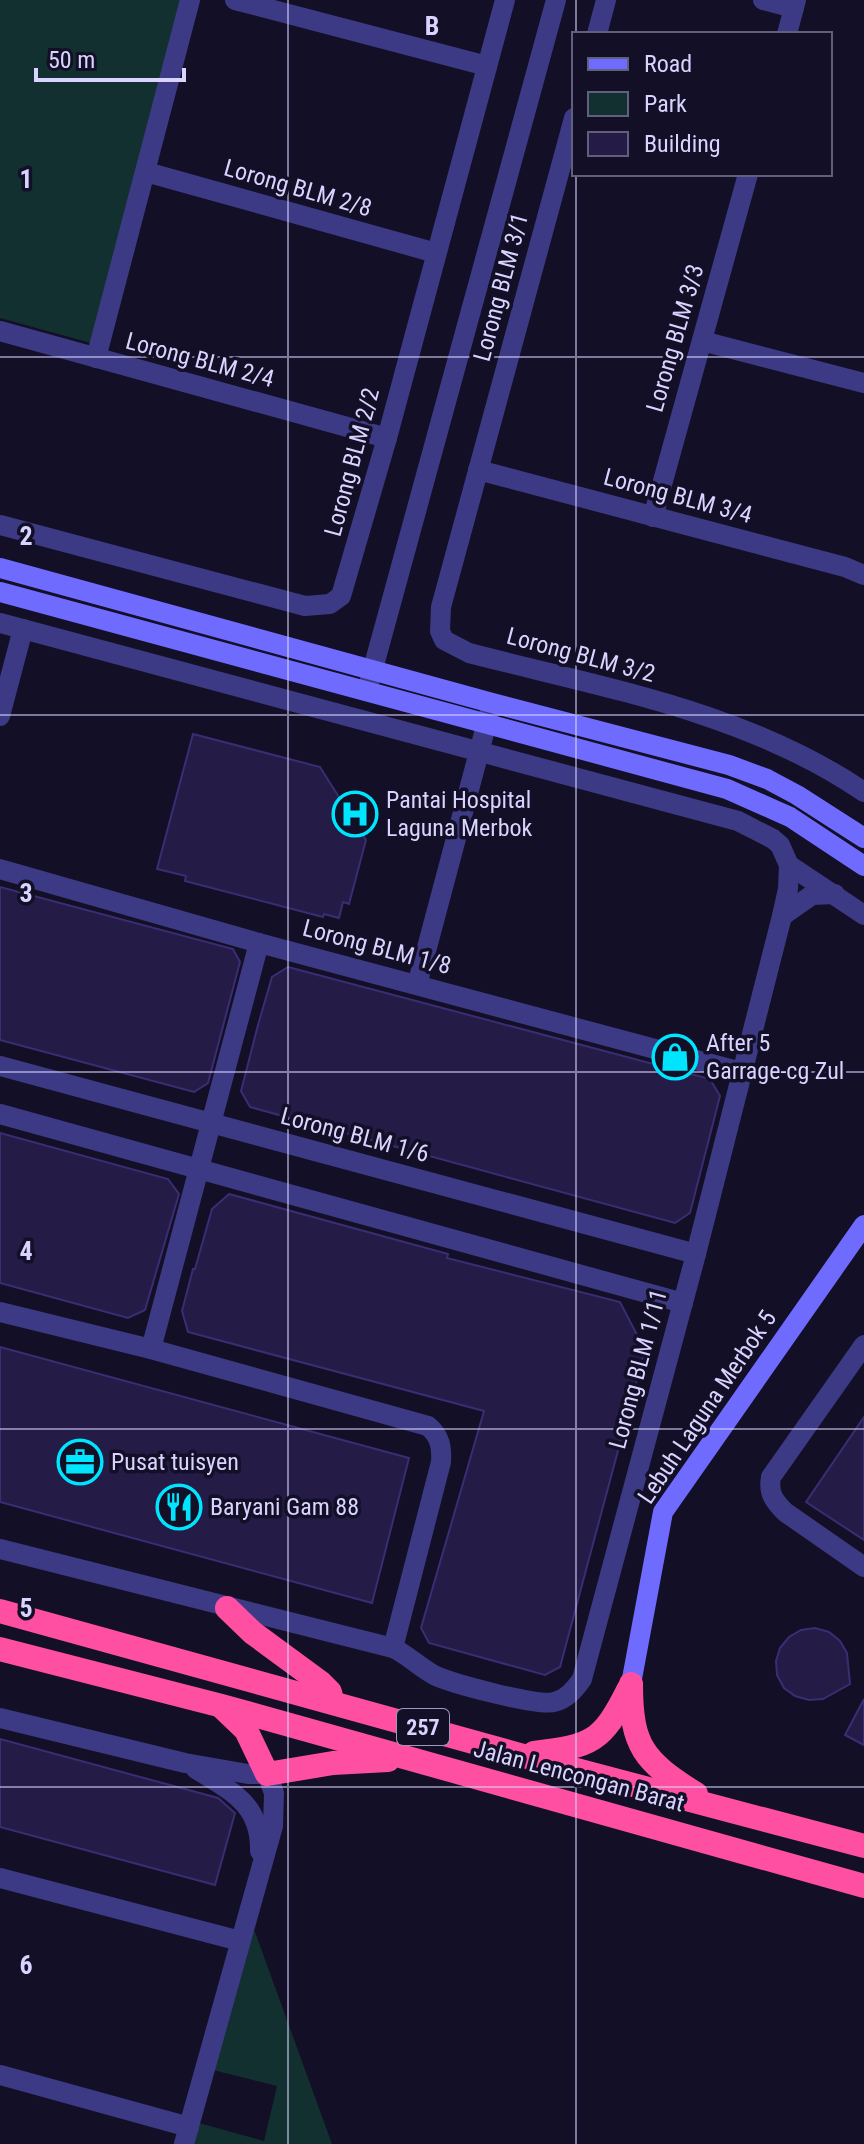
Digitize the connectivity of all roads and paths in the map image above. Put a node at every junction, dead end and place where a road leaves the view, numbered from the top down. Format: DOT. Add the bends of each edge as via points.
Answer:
graph roads {
  1 [pos="190,0"];
  2 [pos="235,0"];
  3 [pos="505,0"];
  4 [pos="556,0"];
  5 [pos="606,0"];
  6 [pos="763,0"];
  7 [pos="795,4"];
  8 [pos="598,32"];
  9 [pos="788,32"];
  10 [pos="487,66"];
  11 [pos="572,125"];
  12 [pos="146,172"];
  13 [pos="747,176"];
  14 [pos="436,253"];
  15 [pos="0,331"];
  16 [pos="702,341"];
  17 [pos="96,358"];
  18 [pos="864,383"];
  19 [pos="387,438"];
  20 [pos="478,470"];
  21 [pos="653,517"];
  22 [pos="0,525"];
  23 [pos="0,568"];
  24 [pos="864,575"];
  25 [pos="0,592"];
  26 [pos="0,623"];
  27 [pos="23,629"];
  28 [pos="374,669"];
  29 [pos="367,691"];
  30 [pos="489,713"];
  31 [pos="0,716"];
  32 [pos="479,751"];
  33 [pos="864,792"];
  34 [pos="864,838"];
  35 [pos="789,865"];
  36 [pos="864,866"];
  37 [pos="0,869"];
  38 [pos="835,894"];
  39 [pos="864,915"];
  40 [pos="782,916"];
  41 [pos="259,943"];
  42 [pos="417,985"];
  43 [pos="0,1066"];
  44 [pos="741,1072"];
  45 [pos="0,1114"];
  46 [pos="211,1124"];
  47 [pos="200,1168"];
  48 [pos="864,1225"];
  49 [pos="696,1254"];
  50 [pos="683,1303"];
  51 [pos="0,1312"];
  52 [pos="151,1349"];
  53 [pos="861,1355"];
  54 [pos="0,1549"];
  55 [pos="864,1567"];
  56 [pos="227,1608"];
  57 [pos="0,1611"];
  58 [pos="393,1648"];
  59 [pos="0,1649"];
  60 [pos="631,1684"];
  61 [pos="332,1701"];
  62 [pos="222,1706"];
  63 [pos="0,1718"];
  64 [pos="520,1755"];
  65 [pos="421,1762"];
  66 [pos="185,1763"];
  67 [pos="267,1774"];
  68 [pos="717,1807"];
  69 [pos="856,1844"];
  70 [pos="259,1875"];
  71 [pos="0,1878"];
  72 [pos="864,1886"];
  73 [pos="240,1941"];
  74 [pos="0,2076"];
  75 [pos="186,2136"];
  1 -- 12 [label="street"];
  2 -- 10 [label="street"];
  3 -- 10 [label="street, Lorong BLM 2/2"];
  4 -- 28 [label="street"];
  5 -- 8 [label="street"];
  6 -- 7 [label="street"];
  7 -- 9 [label="street"];
  10 -- 14 [label="street, Lorong BLM 2/2"];
  11 -- 20 [label="street, Lorong BLM 3/1"];
  12 -- 14 [label="street, Lorong BLM 2/8"];
  12 -- 17 [label="street"];
  13 -- 16 [label="street, Lorong BLM 3/3"];
  14 -- 19 [label="street, Lorong BLM 2/2"];
  15 -- 17 [label="street, Lorong BLM 2/4"];
  16 -- 18 [label="street"];
  16 -- 21 [label="street, Lorong BLM 3/3"];
  17 -- 19 [label="street, Lorong BLM 2/4"];
  19 -- 22 [label="street, Lorong BLM 2/2" via="346,583 330,604 305,606"];
  20 -- 21 [label="street, Lorong BLM 3/4"];
  20 -- 33 [label="street, Lorong BLM 3/2" via="441,607 440,631 450,646 744,728"];
  21 -- 24 [label="street, Lorong BLM 3/4"];
  23 -- 28 [label="street"];
  25 -- 29 [label="street"];
  26 -- 27 [label="street"];
  27 -- 31 [label="street"];
  27 -- 32 [label="street"];
  28 -- 29 [label="street"];
  28 -- 30 [label="street"];
  29 -- 30 [label="street"];
  30 -- 32 [label="street"];
  30 -- 34 [label="street" via="742,770 797,795"];
  30 -- 36 [label="street" via="727,789 790,817"];
  32 -- 35 [label="street" via="738,821 780,845"];
  32 -- 42 [label="street"];
  35 -- 38 [label="street"];
  35 -- 40 [label="street, Lorong BLM 1/11"];
  37 -- 41 [label="street, Lorong BLM 1/8"];
  38 -- 39 [label="street"];
  38 -- 40 [label="street" via="812,895"];
  40 -- 44 [label="street, Lorong BLM 1/11"];
  41 -- 42 [label="street, Lorong BLM 1/8"];
  41 -- 46 [label="street"];
  42 -- 44 [label="street, Lorong BLM 1/8"];
  43 -- 46 [label="street, Lorong BLM 1/6"];
  44 -- 49 [label="street, Lorong BLM 1/11"];
  45 -- 47 [label="street"];
  46 -- 47 [label="street"];
  46 -- 49 [label="street, Lorong BLM 1/6"];
  47 -- 50 [label="street"];
  47 -- 52 [label="street"];
  48 -- 60 [label="street, Lebuh Laguna Merbok 5" via="663,1512"];
  49 -- 50 [label="street, Lorong BLM 1/11"];
  50 -- 58 [label="street, Lorong BLM 1/11" via="576,1688 541,1704 437,1676"];
  51 -- 52 [label="street"];
  52 -- 58 [label="street" via="418,1421 436,1432 441,1462"];
  53 -- 55 [label="street" via="769,1485 785,1512"];
  54 -- 56 [label="street, Lorong BLM 1/11"];
  56 -- 58 [label="street, Lorong BLM 1/11"];
  56 -- 61 [label="highway" via="321,1683"];
  57 -- 61 [label="highway, Jalan Lencongan Barat / 257"];
  59 -- 62 [label="highway, Jalan Lencongan Barat / 257"];
  60 -- 64 [label="highway" via="613,1720 590,1742"];
  60 -- 68 [label="highway" via="631,1718 648,1758"];
  61 -- 64 [label="highway, Jalan Lencongan Barat / 257"];
  62 -- 65 [label="highway, Jalan Lencongan Barat / 257"];
  62 -- 67 [label="highway" via="246,1730"];
  63 -- 66 [label="street"];
  64 -- 68 [label="highway, Jalan Lencongan Barat / 257"];
  65 -- 67 [label="highway" via="370,1759"];
  65 -- 72 [label="highway, Jalan Lencongan Barat / 257"];
  66 -- 67 [label="street"];
  66 -- 70 [label="street" via="236,1794 252,1813 260,1833"];
  67 -- 70 [label="street" via="274,1793 273,1826"];
  68 -- 69 [label="highway, Jalan Lencongan Barat / 257"];
  70 -- 73 [label="street"];
  71 -- 73 [label="street"];
  73 -- 75 [label="street"];
  74 -- 75 [label="street"];
}
